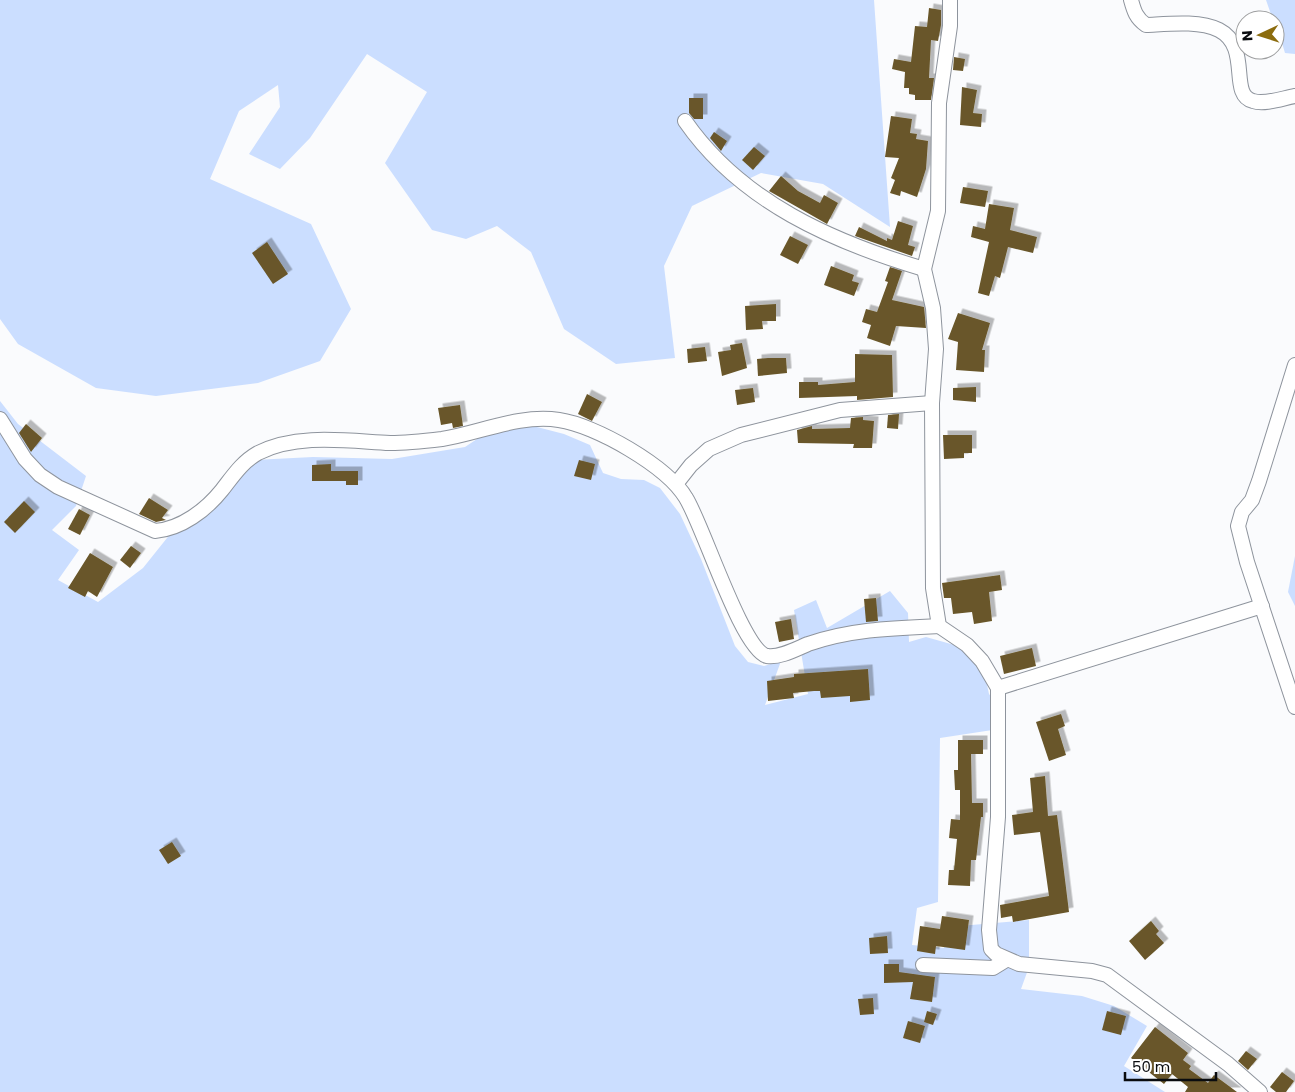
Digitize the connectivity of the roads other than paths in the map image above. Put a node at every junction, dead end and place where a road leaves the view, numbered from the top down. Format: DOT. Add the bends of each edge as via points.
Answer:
graph roads {
  1 [pos="950,0"];
  2 [pos="1131,0"];
  3 [pos="1295,96"];
  4 [pos="685,121"];
  5 [pos="924,269"];
  6 [pos="1295,365"];
  7 [pos="932,403"];
  8 [pos="0,419"];
  9 [pos="676,484"];
  10 [pos="1262,606"];
  11 [pos="939,626"];
  12 [pos="998,688"];
  13 [pos="1295,707"];
  14 [pos="1006,960"];
  15 [pos="923,965"];
  16 [pos="1260,1092"];
  1 -- 5 [label="street" via="950,26 939,104 938,211"];
  2 -- 3 [label="street" via="1134,12 1146,25 1197,26 1218,30 1232,41 1238,51 1240,86 1251,101"];
  4 -- 5 [label="street" via="702,145 720,162 784,212 879,255"];
  5 -- 7 [label="street" via="935,333"];
  6 -- 10 [label="street" via="1252,500 1242,512 1238,526"];
  7 -- 9 [label="street" via="840,410 741,435 709,449"];
  7 -- 11 [label="street" via="933,588"];
  8 -- 9 [label="street" via="25,459 40,475 58,487 155,531 173,527 198,513 210,504 247,460 276,447 320,441 393,443 441,439 538,419 574,423 593,430 618,442"];
  9 -- 11 [label="street" via="696,517 744,631 760,653 778,656 811,643 861,631"];
  10 -- 12 [label="street"];
  10 -- 13 [label="street"];
  11 -- 12 [label="street" via="967,645 982,661"];
  12 -- 14 [label="street" via="998,817 989,930 991,948"];
  14 -- 15 [label="street" via="993,968"];
  14 -- 16 [label="street" via="1092,970 1106,975 1228,1064"];
}
